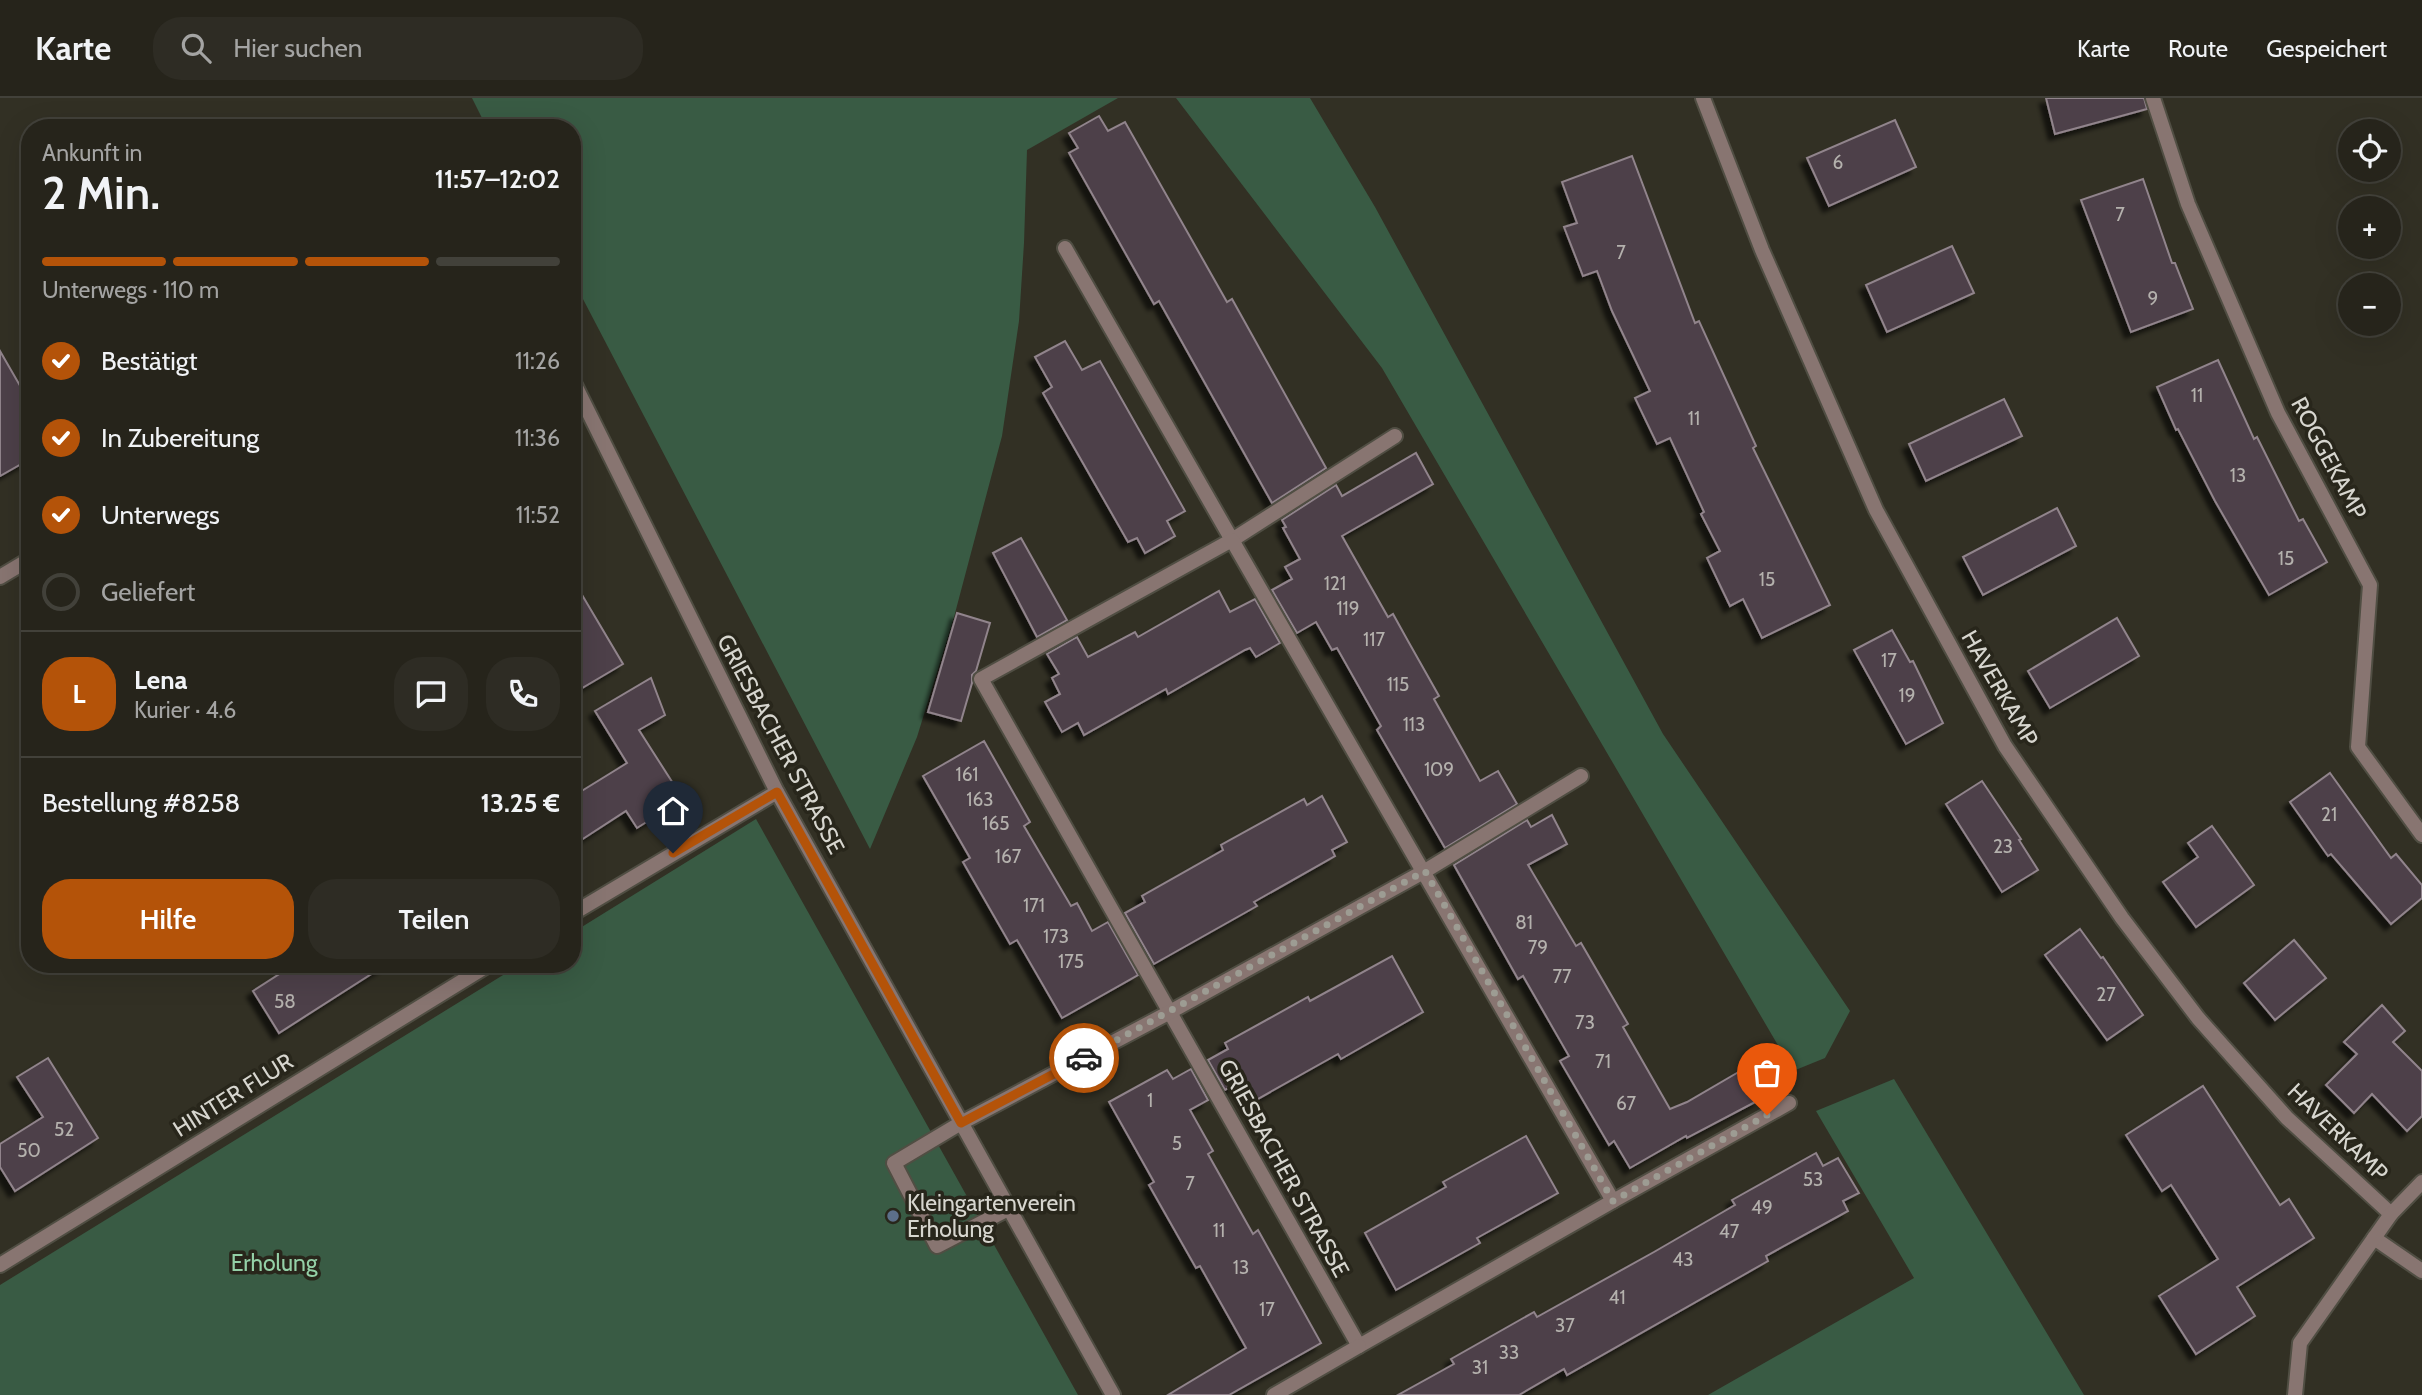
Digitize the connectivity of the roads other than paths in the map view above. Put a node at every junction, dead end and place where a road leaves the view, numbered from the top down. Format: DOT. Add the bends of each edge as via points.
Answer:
graph roads {
  1 [pos="1703,98"];
  2 [pos="2153,98"];
  3 [pos="1065,248"];
  4 [pos="581,397"];
  5 [pos="1395,436"];
  6 [pos="1232,540"];
  7 [pos="21,565"];
  8 [pos="0,578"];
  9 [pos="1581,776"];
  10 [pos="777,792"];
  11 [pos="2422,835"];
  12 [pos="1425,871"];
  13 [pos="581,909"];
  14 [pos="475,973"];
  15 [pos="1170,1012"];
  16 [pos="1789,1103"];
  17 [pos="961,1123"];
  18 [pos="2422,1182"];
  19 [pos="1613,1201"];
  20 [pos="1008,1209"];
  21 [pos="2391,1214"];
  22 [pos="2374,1238"];
  23 [pos="0,1265"];
  24 [pos="2422,1271"];
  25 [pos="1359,1346"];
  26 [pos="1113,1395"];
  27 [pos="1274,1395"];
  28 [pos="2295,1395"];
  1 -- 21 [label="street, HAVERKAMP" via="1762,250 1876,510 2005,746 2122,918 2198,1018 2287,1118"];
  2 -- 11 [label="street, ROGGEKAMP" via="2188,204 2278,413 2370,585 2358,747"];
  3 -- 6 [label="street"];
  4 -- 10 [label="street, GRIESBACHER STRASSE"];
  5 -- 6 [label="street, GRIESBACHER STRASSE"];
  6 -- 12 [label="street"];
  6 -- 15 [label="street, GRIESBACHER STRASSE" via="981,679"];
  7 -- 8 [label="street"];
  9 -- 12 [label="street"];
  10 -- 13 [label="street"];
  10 -- 17 [label="street, GRIESBACHER STRASSE"];
  12 -- 15 [label="street"];
  12 -- 19 [label="street"];
  14 -- 23 [label="street, HINTER FLUR"];
  15 -- 17 [label="street"];
  15 -- 25 [label="street, GRIESBACHER STRASSE"];
  16 -- 19 [label="street"];
  17 -- 20 [label="street, GRIESBACHER STRASSE"];
  17 -- 20 [label="street" via="894,1163 937,1247"];
  18 -- 21 [label="street"];
  19 -- 25 [label="street"];
  20 -- 26 [label="street, GRIESBACHER STRASSE"];
  21 -- 22 [label="street"];
  22 -- 24 [label="street"];
  22 -- 28 [label="street" via="2300,1343"];
  25 -- 27 [label="street"];
}
